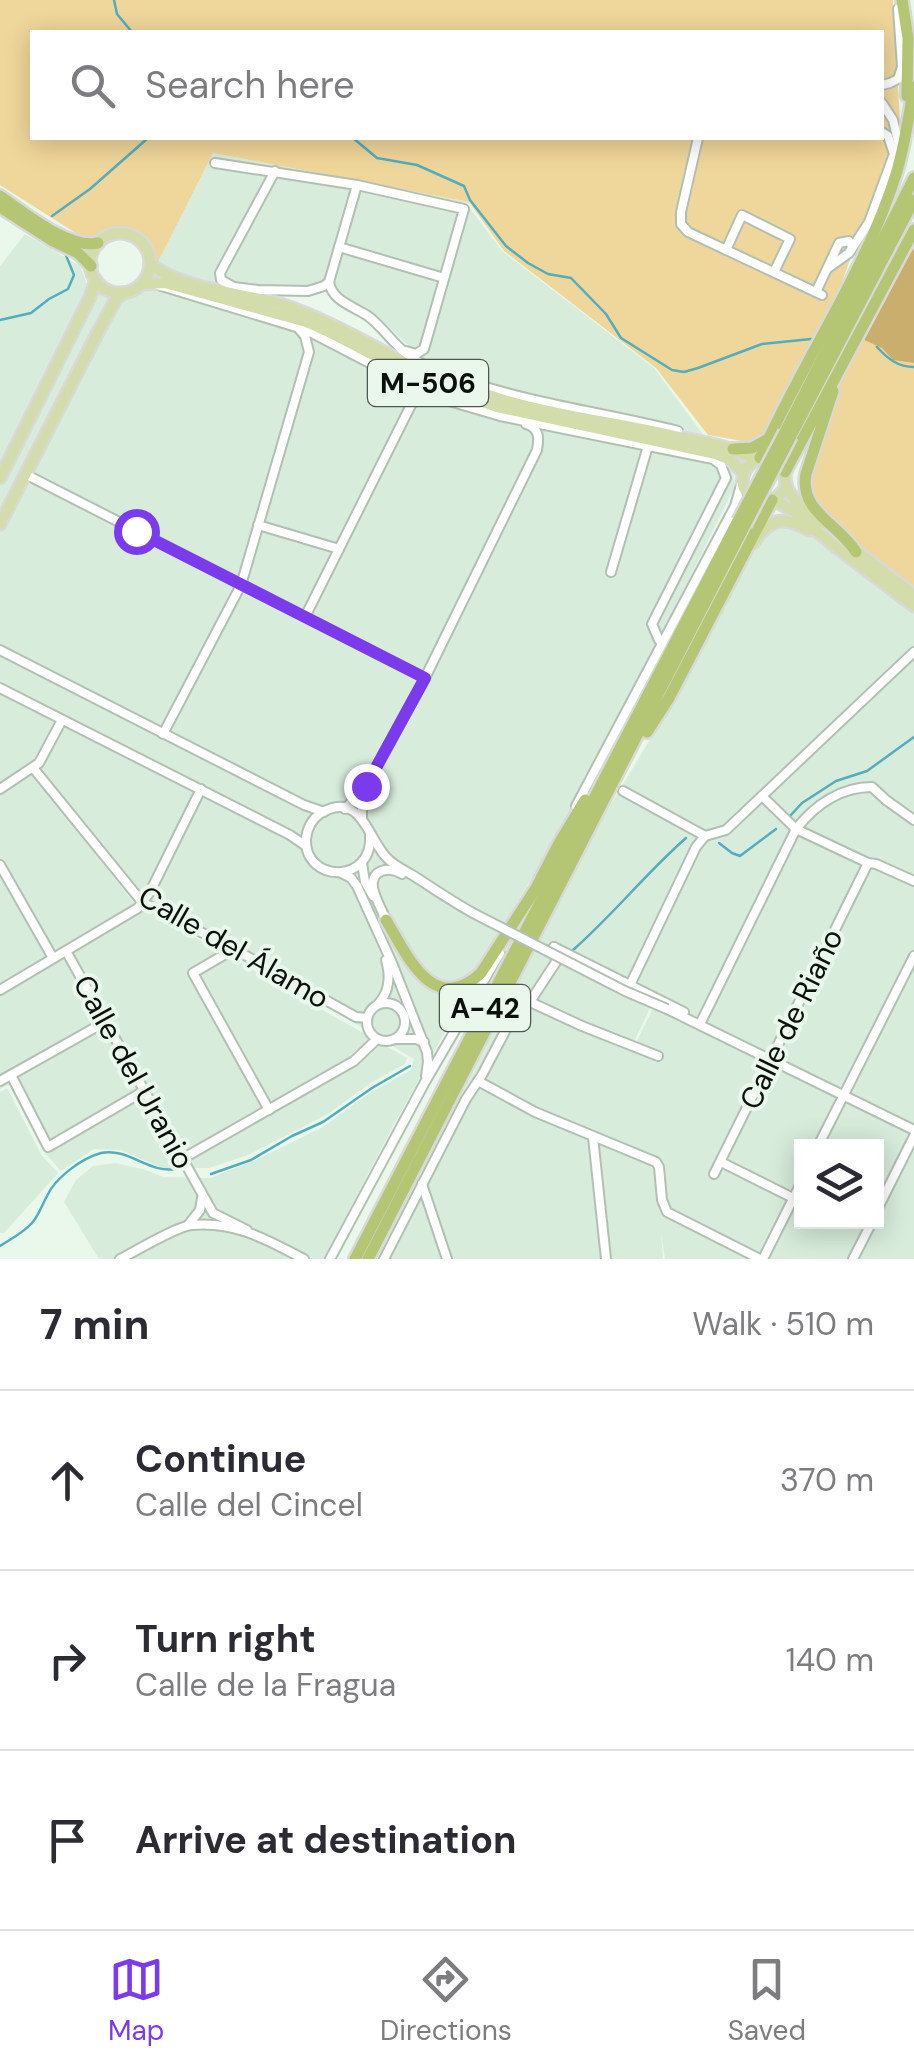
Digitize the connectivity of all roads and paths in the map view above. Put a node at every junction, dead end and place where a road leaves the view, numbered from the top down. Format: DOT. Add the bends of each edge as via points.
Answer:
graph roads {
  1 [pos="899,0"];
  2 [pos="884,84"];
  3 [pos="914,87"];
  4 [pos="884,106"];
  5 [pos="905,130"];
  6 [pos="884,133"];
  7 [pos="698,140"];
  8 [pos="901,156"];
  9 [pos="215,162"];
  10 [pos="275,172"];
  11 [pos="358,186"];
  12 [pos="913,189"];
  13 [pos="0,196"];
  14 [pos="2,209"];
  15 [pos="914,216"];
  16 [pos="914,230"];
  17 [pos="914,242"];
  18 [pos="98,244"];
  19 [pos="339,247"];
  20 [pos="726,250"];
  21 [pos="891,255"];
  22 [pos="150,263"];
  23 [pos="91,266"];
  24 [pos="774,272"];
  25 [pos="444,278"];
  26 [pos="96,280"];
  27 [pos="886,280"];
  28 [pos="329,282"];
  29 [pos="147,283"];
  30 [pos="849,284"];
  31 [pos="123,293"];
  32 [pos="819,293"];
  33 [pos="78,322"];
  34 [pos="830,322"];
  35 [pos="298,328"];
  36 [pos="97,334"];
  37 [pos="326,340"];
  38 [pos="309,352"];
  39 [pos="398,352"];
  40 [pos="845,356"];
  41 [pos="412,386"];
  42 [pos="430,393"];
  43 [pos="414,398"];
  44 [pos="500,416"];
  45 [pos="678,431"];
  46 [pos="790,436"];
  47 [pos="768,439"];
  48 [pos="648,446"];
  49 [pos="733,449"];
  50 [pos="702,453"];
  51 [pos="758,458"];
  52 [pos="785,472"];
  53 [pos="25,474"];
  54 [pos="742,477"];
  55 [pos="0,478"];
  56 [pos="786,486"];
  57 [pos="773,500"];
  58 [pos="0,524"];
  59 [pos="744,524"];
  60 [pos="258,525"];
  61 [pos="831,543"];
  62 [pos="339,548"];
  63 [pos="856,552"];
  64 [pos="738,564"];
  65 [pos="611,572"];
  66 [pos="241,584"];
  67 [pos="914,595"];
  68 [pos="914,606"];
  69 [pos="304,617"];
  70 [pos="658,640"];
  71 [pos="0,650"];
  72 [pos="914,652"];
  73 [pos="425,678"];
  74 [pos="0,688"];
  75 [pos="62,720"];
  76 [pos="163,734"];
  77 [pos="618,762"];
  78 [pos="34,769"];
  79 [pos="366,786"];
  80 [pos="0,789"];
  81 [pos="201,789"];
  82 [pos="622,791"];
  83 [pos="762,796"];
  84 [pos="345,809"];
  85 [pos="324,812"];
  86 [pos="362,818"];
  87 [pos="914,820"];
  88 [pos="796,829"];
  89 [pos="370,834"];
  90 [pos="705,836"];
  91 [pos="558,845"];
  92 [pos="306,846"];
  93 [pos="386,858"];
  94 [pos="364,861"];
  95 [pos="868,864"];
  96 [pos="0,865"];
  97 [pos="342,872"];
  98 [pos="914,881"];
  99 [pos="536,888"];
  100 [pos="437,893"];
  101 [pos="142,902"];
  102 [pos="386,920"];
  103 [pos="381,941"];
  104 [pos="234,949"];
  105 [pos="66,951"];
  106 [pos="914,956"];
  107 [pos="53,958"];
  108 [pos="630,984"];
  109 [pos="0,990"];
  110 [pos="528,1001"];
  111 [pos="378,1005"];
  112 [pos="368,1018"];
  113 [pos="105,1022"];
  114 [pos="701,1022"];
  115 [pos="715,1031"];
  116 [pos="396,1038"];
  117 [pos="376,1039"];
  118 [pos="424,1042"];
  119 [pos="658,1056"];
  120 [pos="772,1060"];
  121 [pos="11,1075"];
  122 [pos="0,1081"];
  123 [pos="478,1081"];
  124 [pos="425,1082"];
  125 [pos="144,1091"];
  126 [pos="844,1096"];
  127 [pos="270,1110"];
  128 [pos="914,1133"];
  129 [pos="593,1137"];
  130 [pos="822,1139"];
  131 [pos="182,1159"];
  132 [pos="720,1162"];
  133 [pos="714,1174"];
  134 [pos="422,1184"];
  135 [pos="201,1193"];
  136 [pos="884,1195"];
  137 [pos="793,1198"];
  138 [pos="213,1213"];
  139 [pos="189,1224"];
  140 [pos="868,1229"];
  141 [pos="247,1230"];
  142 [pos="329,1258"];
  143 [pos="120,1259"];
  144 [pos="304,1259"];
  145 [pos="355,1259"];
  146 [pos="368,1259"];
  147 [pos="384,1259"];
  148 [pos="447,1259"];
  149 [pos="606,1259"];
  150 [pos="762,1259"];
  151 [pos="853,1259"];
  1 -- 2 [label="street" via="902,68 898,79"];
  1 -- 5 [label="highway" via="909,64"];
  3 -- 5 [label="highway"];
  4 -- 8 [label="street"];
  5 -- 8 [label="highway"];
  6 -- 32 [label="street" via="894,154 869,222 828,268"];
  7 -- 20 [label="street" via="681,224"];
  8 -- 30 [label="highway"];
  9 -- 10 [label="street"];
  10 -- 11 [label="street"];
  10 -- 28 [label="street" via="222,280 234,287 308,291"];
  11 -- 19 [label="street"];
  11 -- 25 [label="street" via="464,210"];
  12 -- 21 [label="highway"];
  12 -- 46 [label="highway, A-42"];
  12 -- 46 [label="highway, A-42" via="864,274"];
  13 -- 18 [label="highway, M-506" via="77,243"];
  14 -- 23 [label="highway"];
  15 -- 21 [label="highway"];
  16 -- 27 [label="highway"];
  17 -- 27 [label="highway"];
  18 -- 22 [label="main road, M-506" via="119,233 131,235 148,251"];
  18 -- 23 [label="main road"];
  19 -- 25 [label="street"];
  19 -- 28 [label="street"];
  20 -- 24 [label="street"];
  20 -- 24 [label="street" via="742,215 790,238"];
  21 -- 46 [label="highway"];
  22 -- 29 [label="main road"];
  22 -- 39 [label="main road, M-506" via="159,272 277,304"];
  23 -- 26 [label="main road"];
  24 -- 32 [label="street"];
  25 -- 39 [label="street" via="424,348"];
  26 -- 31 [label="main road"];
  26 -- 33 [label="main road"];
  27 -- 40 [label="highway"];
  28 -- 39 [label="street" via="330,290 386,331"];
  29 -- 31 [label="main road, M-506"];
  29 -- 35 [label="street"];
  29 -- 50 [label="main road, M-506" via="306,322 421,380 498,407"];
  30 -- 32 [label="street"];
  30 -- 34 [label="highway"];
  31 -- 36 [label="main road"];
  32 -- 34 [label="street"];
  33 -- 36 [label="main road" via="91,318"];
  33 -- 55 [label="main road"];
  34 -- 47 [label="highway"];
  35 -- 37 [label="street"];
  35 -- 38 [label="street"];
  36 -- 53 [label="main road"];
  37 -- 38 [label="street"];
  37 -- 41 [label="street"];
  38 -- 60 [label="street"];
  39 -- 45 [label="street" via="497,391"];
  39 -- 49 [label="main road, M-506" via="435,377 509,401"];
  40 -- 52 [label="highway"];
  40 -- 63 [label="highway" via="804,487 810,504"];
  41 -- 42 [label="street"];
  41 -- 43 [label="street"];
  42 -- 43 [label="street"];
  42 -- 44 [label="street"];
  43 -- 62 [label="street"];
  44 -- 48 [label="street"];
  44 -- 73 [label="street" via="532,426 539,440"];
  46 -- 59 [label="highway, A-42, bridge"];
  47 -- 49 [label="highway"];
  47 -- 51 [label="highway"];
  48 -- 50 [label="street"];
  48 -- 65 [label="street"];
  49 -- 51 [label="main road, M-506"];
  50 -- 54 [label="main road, M-506" via="731,460"];
  50 -- 70 [label="street" via="726,478 652,624"];
  51 -- 52 [label="main road, M-506" via="775,460"];
  51 -- 54 [label="main road"];
  52 -- 56 [label="main road"];
  53 -- 58 [label="main road"];
  53 -- 66 [label="street"];
  54 -- 57 [label="main road, M-506" via="752,498"];
  54 -- 91 [label="street" via="735,506"];
  56 -- 57 [label="main road"];
  56 -- 63 [label="main road"];
  57 -- 61 [label="main road, M-506"];
  57 -- 64 [label="highway"];
  59 -- 77 [label="highway, A-42"];
  59 -- 77 [label="highway, A-42"];
  60 -- 62 [label="street"];
  60 -- 66 [label="street"];
  61 -- 64 [label="main road" via="782,520 760,534"];
  61 -- 68 [label="main road, M-506"];
  62 -- 69 [label="street"];
  63 -- 67 [label="main road"];
  64 -- 77 [label="highway" via="669,698 639,745"];
  66 -- 69 [label="street"];
  66 -- 76 [label="street"];
  69 -- 73 [label="street"];
  71 -- 76 [label="street"];
  72 -- 83 [label="street"];
  73 -- 79 [label="street"];
  74 -- 75 [label="street"];
  75 -- 78 [label="street"];
  75 -- 81 [label="street"];
  76 -- 85 [label="street"];
  77 -- 91 [label="highway" via="598,778"];
  77 -- 145 [label="highway, A-42"];
  77 -- 146 [label="highway, A-42"];
  78 -- 80 [label="street"];
  78 -- 101 [label="street, Calle del Álamo"];
  79 -- 84 [label="street"];
  79 -- 86 [label="street"];
  81 -- 92 [label="street"];
  81 -- 101 [label="street"];
  82 -- 90 [label="street"];
  83 -- 88 [label="street"];
  83 -- 90 [label="street" via="726,830"];
  84 -- 85 [label="street"];
  84 -- 86 [label="street"];
  85 -- 92 [label="street" via="310,826"];
  86 -- 89 [label="street"];
  87 -- 88 [label="street" via="872,786 853,787 810,810"];
  88 -- 95 [label="street"];
  88 -- 114 [label="street"];
  89 -- 93 [label="street"];
  89 -- 94 [label="street"];
  90 -- 108 [label="street"];
  91 -- 99 [label="highway"];
  92 -- 97 [label="street" via="315,863"];
  93 -- 94 [label="street"];
  93 -- 100 [label="street"];
  94 -- 97 [label="street"];
  94 -- 102 [label="street" via="365,882"];
  95 -- 98 [label="street"];
  95 -- 120 [label="street, Calle de Riaño"];
  96 -- 107 [label="street"];
  97 -- 103 [label="street" via="357,886"];
  99 -- 102 [label="highway" via="481,973 458,987 439,987 421,976"];
  99 -- 124 [label="street"];
  100 -- 102 [label="street" via="396,870 376,874 372,884"];
  100 -- 115 [label="street, bridge"];
  101 -- 104 [label="street, Calle del Álamo"];
  101 -- 105 [label="street"];
  103 -- 111 [label="street" via="388,982"];
  103 -- 118 [label="street"];
  104 -- 112 [label="street, Calle del Álamo"];
  104 -- 127 [label="street" via="193,973"];
  105 -- 107 [label="street"];
  105 -- 113 [label="street, Calle del Uranio"];
  106 -- 126 [label="street"];
  107 -- 109 [label="street"];
  108 -- 110 [label="street" via="554,947 556,962"];
  108 -- 114 [label="street"];
  110 -- 119 [label="street"];
  110 -- 123 [label="street"];
  111 -- 112 [label="street"];
  111 -- 116 [label="street" via="386,1003 405,1017"];
  112 -- 117 [label="street"];
  113 -- 121 [label="street"];
  113 -- 125 [label="street, Calle del Uranio"];
  114 -- 115 [label="street"];
  115 -- 120 [label="street"];
  116 -- 117 [label="street"];
  116 -- 118 [label="street"];
  117 -- 127 [label="street" via="354,1061"];
  118 -- 124 [label="street"];
  120 -- 126 [label="street"];
  120 -- 132 [label="street, Calle de Riaño"];
  121 -- 122 [label="street"];
  121 -- 125 [label="street" via="48,1147"];
  123 -- 129 [label="street"];
  123 -- 134 [label="street"];
  124 -- 142 [label="street"];
  125 -- 131 [label="street, Calle del Uranio"];
  126 -- 128 [label="street"];
  126 -- 130 [label="street"];
  127 -- 131 [label="street"];
  128 -- 136 [label="street"];
  129 -- 149 [label="street"];
  129 -- 150 [label="street" via="656,1162 667,1212"];
  131 -- 135 [label="street, Calle del Uranio"];
  132 -- 133 [label="street, Calle de Riaño"];
  132 -- 137 [label="street"];
  134 -- 147 [label="street"];
  134 -- 148 [label="street"];
  135 -- 138 [label="street, Calle del Uranio"];
  135 -- 139 [label="street" via="200,1210"];
  137 -- 150 [label="street"];
  138 -- 139 [label="street"];
  138 -- 141 [label="street"];
  139 -- 141 [label="street"];
  139 -- 143 [label="street"];
  140 -- 151 [label="street"];
  141 -- 144 [label="street"];
}
